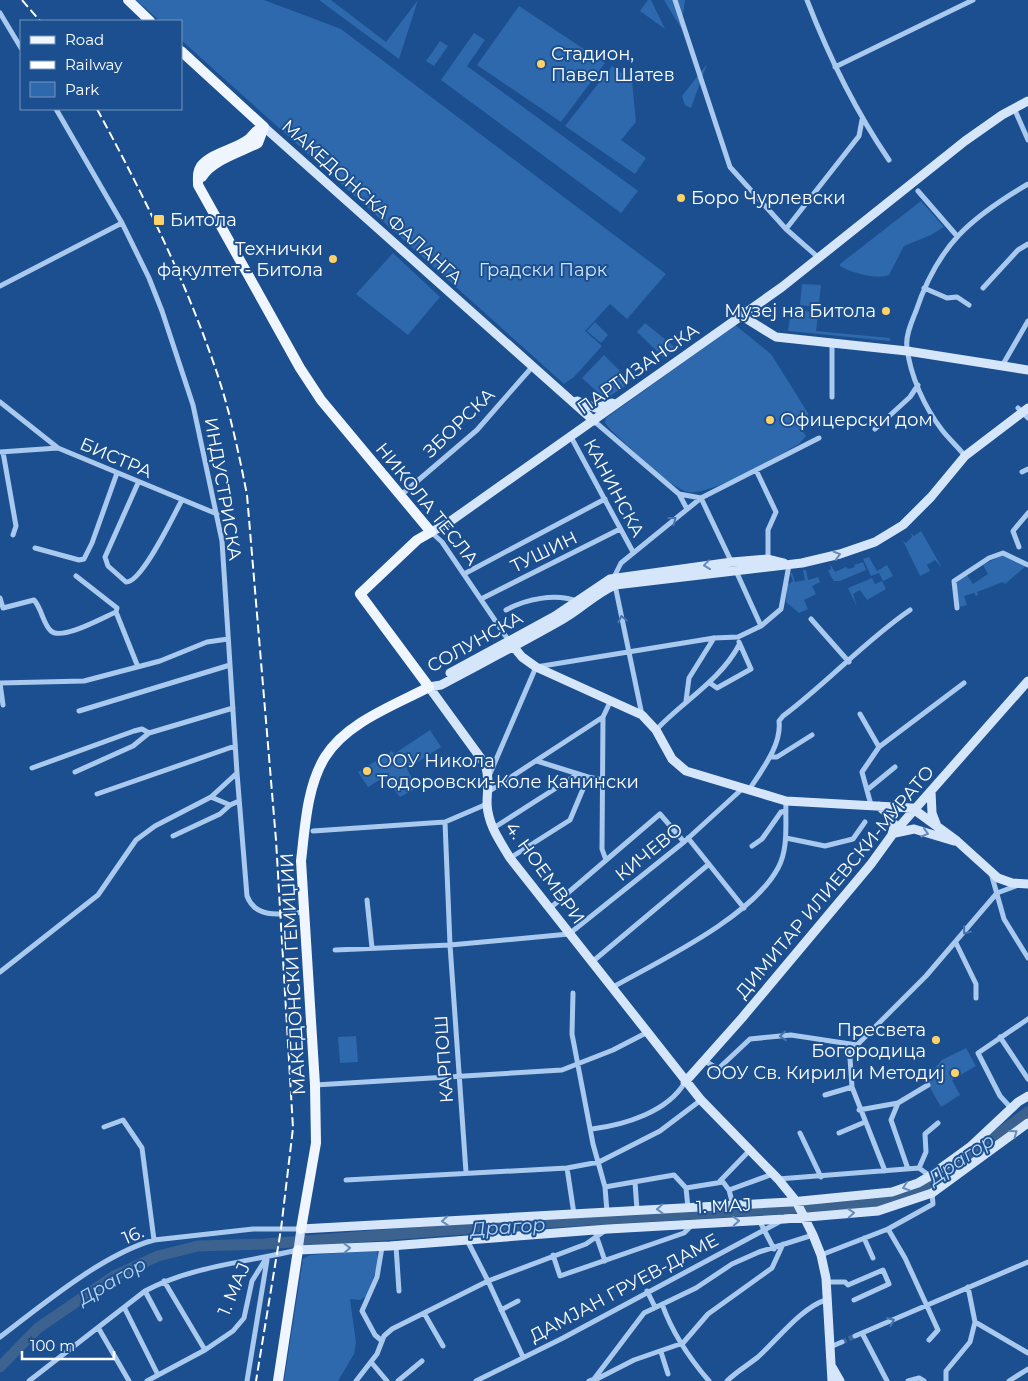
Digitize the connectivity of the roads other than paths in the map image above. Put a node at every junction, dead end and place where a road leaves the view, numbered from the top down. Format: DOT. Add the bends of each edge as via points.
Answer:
graph roads {
  1 [pos="128,0"];
  2 [pos="675,0"];
  3 [pos="807,0"];
  4 [pos="973,0"];
  5 [pos="0,13"];
  6 [pos="149,20"];
  7 [pos="20,46"];
  8 [pos="182,52"];
  9 [pos="834,67"];
  10 [pos="1028,101"];
  11 [pos="1014,108"];
  12 [pos="57,110"];
  13 [pos="862,117"];
  14 [pos="264,127"];
  15 [pos="1028,140"];
  16 [pos="890,160"];
  17 [pos="1028,184"];
  18 [pos="918,191"];
  19 [pos="122,223"];
  20 [pos="786,229"];
  21 [pos="957,236"];
  22 [pos="1028,244"];
  23 [pos="819,258"];
  24 [pos="0,286"];
  25 [pos="924,288"];
  26 [pos="983,288"];
  27 [pos="969,305"];
  28 [pos="742,316"];
  29 [pos="1028,321"];
  30 [pos="832,344"];
  31 [pos="907,351"];
  32 [pos="533,366"];
  33 [pos="1002,366"];
  34 [pos="1028,370"];
  35 [pos="918,385"];
  36 [pos="630,394"];
  37 [pos="569,397"];
  38 [pos="832,397"];
  39 [pos="1028,401"];
  40 [pos="0,402"];
  41 [pos="1024,412"];
  42 [pos="594,420"];
  43 [pos="875,429"];
  44 [pos="571,437"];
  45 [pos="819,438"];
  46 [pos="58,448"];
  47 [pos="2,452"];
  48 [pos="963,454"];
  49 [pos="1028,469"];
  50 [pos="756,470"];
  51 [pos="1022,472"];
  52 [pos="117,473"];
  53 [pos="138,483"];
  54 [pos="679,494"];
  55 [pos="400,496"];
  56 [pos="701,498"];
  57 [pos="605,499"];
  58 [pos="182,500"];
  59 [pos="687,509"];
  60 [pos="1028,513"];
  61 [pos="217,514"];
  62 [pos="620,529"];
  63 [pos="431,532"];
  64 [pos="13,535"];
  65 [pos="1019,547"];
  66 [pos="35,548"];
  67 [pos="633,552"];
  68 [pos="768,559"];
  69 [pos="790,565"];
  70 [pos="1028,565"];
  71 [pos="734,566"];
  72 [pos="464,574"];
  73 [pos="76,576"];
  74 [pos="615,581"];
  75 [pos="0,598"];
  76 [pos="480,599"];
  77 [pos="578,601"];
  78 [pos="1,608"];
  79 [pos="957,608"];
  80 [pos="506,610"];
  81 [pos="910,610"];
  82 [pos="116,612"];
  83 [pos="811,619"];
  84 [pos="761,626"];
  85 [pos="738,637"];
  86 [pos="714,638"];
  87 [pos="228,639"];
  88 [pos="511,644"];
  89 [pos="739,645"];
  90 [pos="629,652"];
  91 [pos="849,662"];
  92 [pos="230,666"];
  93 [pos="138,667"];
  94 [pos="536,667"];
  95 [pos="1028,681"];
  96 [pos="0,683"];
  97 [pos="710,683"];
  98 [pos="964,683"];
  99 [pos="429,687"];
  100 [pos="611,700"];
  101 [pos="686,701"];
  102 [pos="3,705"];
  103 [pos="233,708"];
  104 [pos="79,711"];
  105 [pos="860,714"];
  106 [pos="642,715"];
  107 [pos="603,717"];
  108 [pos="656,730"];
  109 [pos="149,733"];
  110 [pos="812,736"];
  111 [pos="235,746"];
  112 [pos="879,747"];
  113 [pos="770,757"];
  114 [pos="537,761"];
  115 [pos="895,767"];
  116 [pos="32,768"];
  117 [pos="75,772"];
  118 [pos="237,773"];
  119 [pos="578,774"];
  120 [pos="489,776"];
  121 [pos="588,777"];
  122 [pos="603,780"];
  123 [pos="746,790"];
  124 [pos="867,790"];
  125 [pos="931,791"];
  126 [pos="488,792"];
  127 [pos="97,794"];
  128 [pos="211,797"];
  129 [pos="239,801"];
  130 [pos="786,801"];
  131 [pos="487,804"];
  132 [pos="230,805"];
  133 [pos="875,805"];
  134 [pos="915,810"];
  135 [pos="786,811"];
  136 [pos="445,822"];
  137 [pos="865,822"];
  138 [pos="938,826"];
  139 [pos="492,829"];
  140 [pos="313,831"];
  141 [pos="892,835"];
  142 [pos="173,836"];
  143 [pos="688,838"];
  144 [pos="786,838"];
  145 [pos="957,841"];
  146 [pos="684,842"];
  147 [pos="752,846"];
  148 [pos="510,858"];
  149 [pos="606,860"];
  150 [pos="709,864"];
  151 [pos="991,872"];
  152 [pos="1026,884"];
  153 [pos="997,893"];
  154 [pos="367,900"];
  155 [pos="744,908"];
  156 [pos="549,909"];
  157 [pos="304,912"];
  158 [pos="569,934"];
  159 [pos="956,943"];
  160 [pos="450,945"];
  161 [pos="372,948"];
  162 [pos="335,950"];
  163 [pos="1028,958"];
  164 [pos="592,962"];
  165 [pos="0,972"];
  166 [pos="613,987"];
  167 [pos="574,993"];
  168 [pos="976,998"];
  169 [pos="1028,1019"];
  170 [pos="646,1033"];
  171 [pos="1000,1037"];
  172 [pos="849,1044"];
  173 [pos="705,1061"];
  174 [pos="578,1065"];
  175 [pos="459,1076"];
  176 [pos="1028,1079"];
  177 [pos="685,1082"];
  178 [pos="315,1085"];
  179 [pos="928,1085"];
  180 [pos="852,1087"];
  181 [pos="826,1095"];
  182 [pos="1028,1096"];
  183 [pos="701,1100"];
  184 [pos="898,1104"];
  185 [pos="1011,1108"];
  186 [pos="859,1110"];
  187 [pos="865,1122"];
  188 [pos="938,1123"];
  189 [pos="1028,1123"];
  190 [pos="104,1127"];
  191 [pos="592,1129"];
  192 [pos="800,1133"];
  193 [pos="839,1133"];
  194 [pos="750,1151"];
  195 [pos="599,1162"];
  196 [pos="567,1168"];
  197 [pos="918,1168"];
  198 [pos="908,1169"];
  199 [pos="885,1171"];
  200 [pos="466,1172"];
  201 [pos="930,1176"];
  202 [pos="776,1177"];
  203 [pos="821,1177"];
  204 [pos="346,1180"];
  205 [pos="720,1181"];
  206 [pos="635,1182"];
  207 [pos="605,1187"];
  208 [pos="686,1188"];
  209 [pos="729,1190"];
  210 [pos="932,1193"];
  211 [pos="796,1201"];
  212 [pos="733,1205"];
  213 [pos="688,1208"];
  214 [pos="638,1210"];
  215 [pos="607,1212"];
  216 [pos="574,1214"];
  217 [pos="803,1217"];
  218 [pos="784,1219"];
  219 [pos="759,1220"];
  220 [pos="694,1223"];
  221 [pos="764,1229"];
  222 [pos="888,1229"];
  223 [pos="301,1230"];
  224 [pos="596,1234"];
  225 [pos="813,1235"];
  226 [pos="864,1238"];
  227 [pos="154,1240"];
  228 [pos="467,1240"];
  229 [pos="783,1244"];
  230 [pos="396,1246"];
  231 [pos="382,1247"];
  232 [pos="773,1247"];
  233 [pos="298,1250"];
  234 [pos="777,1254"];
  235 [pos="553,1255"];
  236 [pos="821,1255"];
  237 [pos="267,1257"];
  238 [pos="873,1258"];
  239 [pos="605,1261"];
  240 [pos="1028,1262"];
  241 [pos="164,1281"];
  242 [pos="488,1281"];
  243 [pos="826,1282"];
  244 [pos="968,1287"];
  245 [pos="399,1291"];
  246 [pos="647,1291"];
  247 [pos="145,1292"];
  248 [pos="826,1300"];
  249 [pos="854,1300"];
  250 [pos="518,1301"];
  251 [pos="662,1304"];
  252 [pos="927,1305"];
  253 [pos="655,1307"];
  254 [pos="125,1309"];
  255 [pos="501,1310"];
  256 [pos="424,1313"];
  257 [pos="160,1319"];
  258 [pos="975,1322"];
  259 [pos="99,1329"];
  260 [pos="862,1334"];
  261 [pos="855,1336"];
  262 [pos="0,1337"];
  263 [pos="929,1340"];
  264 [pos="382,1341"];
  265 [pos="842,1342"];
  266 [pos="683,1343"];
  267 [pos="443,1346"];
  268 [pos="830,1347"];
  269 [pos="205,1350"];
  270 [pos="661,1352"];
  271 [pos="1028,1353"];
  272 [pos="523,1357"];
  273 [pos="422,1361"];
  274 [pos="372,1362"];
  275 [pos="830,1362"];
  276 [pos="1028,1369"];
  277 [pos="668,1374"];
  278 [pos="158,1375"];
  279 [pos="592,1380"];
  280 [pos="728,1380"];
  281 [pos="29,1381"];
  282 [pos="128,1381"];
  283 [pos="147,1381"];
  284 [pos="247,1381"];
  285 [pos="278,1381"];
  286 [pos="356,1381"];
  287 [pos="387,1381"];
  288 [pos="398,1381"];
  289 [pos="476,1381"];
  290 [pos="709,1381"];
  291 [pos="832,1381"];
  292 [pos="840,1381"];
  293 [pos="887,1381"];
  294 [pos="908,1381"];
  295 [pos="924,1381"];
  296 [pos="946,1381"];
  297 [pos="1009,1381"];
  1 -- 6 [label="main road"];
  2 -- 20 [label="street" via="730,167"];
  3 -- 9 [label="street"];
  4 -- 9 [label="street"];
  5 -- 7 [label="street"];
  8 -- 14 [label="main road, МАКЕДОНСКА ФАЛАНГА"];
  9 -- 13 [label="street"];
  10 -- 11 [label="street, ПАРТИЗАНСКА"];
  11 -- 15 [label="street"];
  11 -- 23 [label="street, ПАРТИЗАНСКА" via="965,141"];
  12 -- 19 [label="street, ИНДУСТРИСКА"];
  13 -- 16 [label="street"];
  13 -- 20 [label="street" via="859,136"];
  14 -- 32 [label="street, МАКЕДОНСКА ФАЛАНГА"];
  14 -- 55 [label="main road, НИКОЛА ТЕСЛА" via="200,167 198,185 300,368 321,400"];
  17 -- 21 [label="street" via="986,210"];
  18 -- 21 [label="street"];
  19 -- 24 [label="street"];
  19 -- 61 [label="street, ИНДУСТРИСКА" via="162,311 187,382"];
  20 -- 23 [label="street"];
  21 -- 25 [label="street" via="933,268"];
  22 -- 26 [label="street" via="1018,250"];
  23 -- 28 [label="street, ПАРТИЗАНСКА"];
  25 -- 27 [label="street" via="947,298 957,297"];
  25 -- 31 [label="street" via="909,331"];
  28 -- 30 [label="street" via="776,338"];
  28 -- 36 [label="street, ПАРТИЗАНСКА"];
  29 -- 33 [label="street"];
  30 -- 31 [label="street"];
  30 -- 38 [label="street"];
  31 -- 33 [label="street"];
  31 -- 35 [label="street"];
  32 -- 37 [label="street, МАКЕДОНСКА ФАЛАНГА"];
  32 -- 55 [label="street, ЗБОРСКА" via="477,430"];
  33 -- 34 [label="street"];
  35 -- 43 [label="street" via="906,401"];
  35 -- 48 [label="street" via="933,417"];
  36 -- 37 [label="street" via="596,408"];
  36 -- 42 [label="street, ПАРТИЗАНСКА"];
  37 -- 42 [label="street, МАКЕДОНСКА ФАЛАНГА"];
  39 -- 41 [label="street"];
  40 -- 46 [label="street"];
  41 -- 48 [label="street, СОЛУНСКА"];
  42 -- 44 [label="street, ПАРТИЗАНСКА"];
  42 -- 54 [label="street, МАКЕДОНСКА ФАЛАНГА"];
  44 -- 57 [label="street, КАНИНСКА"];
  44 -- 63 [label="street, ПАРТИЗАНСКА"];
  45 -- 50 [label="street"];
  46 -- 47 [label="street, БИСТРА"];
  46 -- 52 [label="street, БИСТРА"];
  47 -- 64 [label="street" via="16,526"];
  69 -- 48 [label="street, СОЛУНСКА, one-way" via="851,551 893,533 925,504"];
  49 -- 51 [label="street"];
  50 -- 56 [label="street"];
  50 -- 68 [label="street" via="776,512 768,530"];
  52 -- 53 [label="street, БИСТРА"];
  52 -- 66 [label="street" via="84,558 79,560"];
  53 -- 58 [label="street, БИСТРА"];
  53 -- 58 [label="street" via="105,557 108,566 126,582 133,580 146,565"];
  54 -- 56 [label="street"];
  54 -- 59 [label="street, МАКЕДОНСКА ФАЛАНГА"];
  55 -- 63 [label="main road, НИКОЛА ТЕСЛА"];
  56 -- 59 [label="street"];
  56 -- 71 [label="street"];
  57 -- 62 [label="street, КАНИНСКА"];
  57 -- 72 [label="street"];
  58 -- 61 [label="street, БИСТРА"];
  67 -- 59 [label="street, one-way"];
  60 -- 65 [label="street" via="1013,531"];
  61 -- 87 [label="street, ИНДУСТРИСКА" via="222,541"];
  62 -- 67 [label="street, КАНИНСКА"];
  62 -- 76 [label="street, ТУШИН"];
  63 -- 72 [label="street, НИКОЛА ТЕСЛА"];
  63 -- 99 [label="main road, 4. НОЕМВРИ" via="417,540 360,594"];
  67 -- 74 [label="street" via="620,563"];
  68 -- 69 [label="street, СОЛУНСКА"];
  68 -- 71 [label="street, СОЛУНСКА"];
  69 -- 71 [label="street, СОЛУНСКА"];
  69 -- 84 [label="street" via="781,609"];
  70 -- 79 [label="street" via="1003,553 990,558 954,581"];
  71 -- 74 [label="street, СОЛУНСКА"];
  71 -- 84 [label="street"];
  72 -- 76 [label="street, НИКОЛА ТЕСЛА"];
  73 -- 82 [label="street" via="117,608"];
  74 -- 77 [label="street, СОЛУНСКА"];
  74 -- 88 [label="street, СОЛУНСКА" via="572,614"];
  90 -- 74 [label="street, one-way"];
  75 -- 78 [label="street"];
  76 -- 88 [label="street, НИКОЛА ТЕСЛА"];
  77 -- 80 [label="street" via="562,598 531,600"];
  77 -- 88 [label="street, СОЛУНСКА"];
  78 -- 82 [label="street" via="34,600 50,631 57,634"];
  81 -- 91 [label="street, КИЧЕВО" via="882,630"];
  82 -- 93 [label="street"];
  83 -- 91 [label="street"];
  84 -- 85 [label="street"];
  85 -- 86 [label="street"];
  85 -- 89 [label="street"];
  86 -- 90 [label="street"];
  86 -- 101 [label="street" via="689,678"];
  87 -- 92 [label="street, ИНДУСТРИСКА"];
  87 -- 93 [label="street" via="207,642"];
  88 -- 94 [label="street, НИКОЛА ТЕСЛА"];
  88 -- 99 [label="street, СОЛУНСКА"];
  89 -- 97 [label="street"];
  89 -- 97 [label="street" via="751,668 717,688"];
  90 -- 94 [label="street"];
  90 -- 106 [label="street"];
  91 -- 113 [label="street, КИЧЕВО" via="783,716"];
  92 -- 103 [label="street, ИНДУСТРИСКА"];
  92 -- 104 [label="street"];
  93 -- 96 [label="street" via="73,682"];
  94 -- 100 [label="street, НИКОЛА ТЕСЛА"];
  94 -- 120 [label="street"];
  95 -- 125 [label="street, ДИМИТАР ИЛИЕВСКИ-МУРАТО"];
  96 -- 102 [label="street"];
  97 -- 101 [label="street"];
  98 -- 112 [label="street"];
  99 -- 120 [label="street, 4. НОЕМВРИ" via="482,758"];
  99 -- 157 [label="main road, МАКЕДОНСКИ ГЕМИЏИИ" via="358,725 326,756 312,792 304,830 301,861"];
  100 -- 106 [label="street, НИКОЛА ТЕСЛА"];
  100 -- 107 [label="street"];
  101 -- 108 [label="street"];
  103 -- 109 [label="street"];
  103 -- 111 [label="street, ИНДУСТРИСКА"];
  105 -- 112 [label="street"];
  106 -- 108 [label="street, НИКОЛА ТЕСЛА"];
  107 -- 114 [label="street"];
  107 -- 122 [label="street"];
  108 -- 123 [label="street, НИКОЛА ТЕСЛА" via="679,767"];
  109 -- 116 [label="street" via="134,730"];
  109 -- 117 [label="street" via="133,746"];
  110 -- 113 [label="street"];
  111 -- 118 [label="street, ИНДУСТРИСКА"];
  111 -- 127 [label="street"];
  112 -- 124 [label="street" via="862,770"];
  113 -- 123 [label="street, КИЧЕВО"];
  114 -- 119 [label="street"];
  114 -- 126 [label="street"];
  115 -- 124 [label="street"];
  118 -- 128 [label="street"];
  118 -- 129 [label="street, ИНДУСТРИСКА"];
  119 -- 121 [label="street"];
  119 -- 139 [label="street"];
  120 -- 126 [label="street, 4. НОЕМВРИ"];
  121 -- 122 [label="street"];
  121 -- 148 [label="street" via="570,820"];
  122 -- 149 [label="street" via="602,849"];
  123 -- 130 [label="street, НИКОЛА ТЕСЛА"];
  123 -- 143 [label="street, КИЧЕВО"];
  124 -- 133 [label="street"];
  125 -- 134 [label="street, ДИМИТАР ИЛИЕВСКИ-МУРАТО"];
  125 -- 138 [label="street" via="932,813"];
  126 -- 131 [label="street, 4. НОЕМВРИ"];
  128 -- 132 [label="street"];
  128 -- 165 [label="street" via="155,826 136,840 98,895"];
  129 -- 132 [label="street"];
  129 -- 157 [label="street, ИНДУСТРИСКА" via="250,904 267,914"];
  130 -- 133 [label="street, НИКОЛА ТЕСЛА"];
  130 -- 135 [label="street"];
  131 -- 136 [label="street"];
  131 -- 139 [label="street, 4. НОЕМВРИ"];
  132 -- 142 [label="street" via="220,814"];
  133 -- 134 [label="street, НИКОЛА ТЕСЛА"];
  133 -- 141 [label="street" via="893,821"];
  134 -- 138 [label="street, НИКОЛА ТЕСЛА"];
  134 -- 141 [label="street, ДИМИТАР ИЛИЕВСКИ-МУРАТО"];
  135 -- 144 [label="street"];
  135 -- 147 [label="street" via="781,812 762,839"];
  136 -- 140 [label="street"];
  136 -- 160 [label="street, КАРПОШ"];
  137 -- 144 [label="street" via="853,839 825,846"];
  138 -- 145 [label="street, НИКОЛА ТЕСЛА"];
  139 -- 148 [label="street, 4. НОЕМВРИ"];
  141 -- 145 [label="street, one-way" via="914,829"];
  141 -- 173 [label="street, ДИМИТАР ИЛИЕВСКИ-МУРАТО"];
  143 -- 146 [label="street, КИЧЕВО"];
  143 -- 150 [label="street"];
  144 -- 155 [label="street" via="779,868"];
  145 -- 151 [label="street, НИКОЛА ТЕСЛА"];
  146 -- 149 [label="street" via="660,814"];
  146 -- 158 [label="street, КИЧЕВО"];
  148 -- 156 [label="street, 4. НОЕМВРИ"];
  149 -- 156 [label="street"];
  150 -- 155 [label="street"];
  150 -- 164 [label="street"];
  151 -- 152 [label="street, НИКОЛА ТЕСЛА" via="998,878"];
  151 -- 153 [label="street"];
  152 -- 153 [label="street"];
  153 -- 159 [label="street, one-way"];
  153 -- 163 [label="street" via="1004,919"];
  154 -- 161 [label="street"];
  155 -- 166 [label="street"];
  156 -- 158 [label="street, 4. НОЕМВРИ"];
  157 -- 178 [label="main road, МАКЕДОНСКИ ГЕМИЏИИ"];
  158 -- 160 [label="street"];
  158 -- 164 [label="street, 4. НОЕМВРИ"];
  159 -- 168 [label="street" via="976,984"];
  159 -- 172 [label="street" via="858,1045"];
  160 -- 161 [label="street"];
  160 -- 175 [label="street, КАРПОШ"];
  161 -- 162 [label="street"];
  164 -- 166 [label="street, 4. НОЕМВРИ"];
  166 -- 170 [label="street, 4. НОЕМВРИ"];
  167 -- 174 [label="street" via="572,1034"];
  169 -- 171 [label="street"];
  170 -- 174 [label="street"];
  170 -- 177 [label="street, 4. НОЕМВРИ"];
  171 -- 176 [label="street"];
  171 -- 185 [label="street" via="978,1053 1000,1096"];
  172 -- 173 [label="street, one-way" via="791,1036 755,1039 741,1046 718,1069"];
  172 -- 180 [label="street"];
  173 -- 177 [label="street, ДИМИТАР ИЛИЕВСКИ-МУРАТО"];
  174 -- 175 [label="street" via="562,1070"];
  174 -- 191 [label="street"];
  175 -- 178 [label="street"];
  175 -- 200 [label="street, КАРПОШ"];
  177 -- 183 [label="street, 4. НОЕМВРИ"];
  177 -- 191 [label="street" via="666,1102 638,1118"];
  178 -- 223 [label="main road, МАКЕДОНСКИ ГЕМИЏИИ" via="316,1143"];
  179 -- 184 [label="street"];
  180 -- 181 [label="street"];
  180 -- 186 [label="street"];
  182 -- 185 [label="street, 1. МАЈ"];
  183 -- 194 [label="street, 4. НОЕМВРИ"];
  183 -- 195 [label="street" via="660,1131"];
  184 -- 186 [label="street"];
  184 -- 198 [label="street" via="891,1120"];
  185 -- 201 [label="street, 1. МАЈ" via="970,1147"];
  186 -- 187 [label="street"];
  187 -- 193 [label="street"];
  187 -- 199 [label="street"];
  188 -- 197 [label="street" via="925,1134 926,1152"];
  210 -- 189 [label="street, 1. МАЈ, one-way"];
  190 -- 227 [label="street" via="122,1120 142,1148"];
  191 -- 195 [label="street"];
  192 -- 203 [label="street"];
  194 -- 202 [label="street, 4. НОЕМВРИ"];
  194 -- 205 [label="street"];
  195 -- 196 [label="street"];
  195 -- 207 [label="street"];
  196 -- 200 [label="street"];
  196 -- 216 [label="street"];
  197 -- 198 [label="street"];
  197 -- 201 [label="street"];
  198 -- 199 [label="street"];
  199 -- 203 [label="street"];
  200 -- 204 [label="street"];
  201 -- 211 [label="street, 1. МАЈ, one-way" via="892,1192"];
  202 -- 203 [label="street"];
  202 -- 209 [label="street"];
  202 -- 211 [label="street, 4. НОЕМВРИ"];
  205 -- 208 [label="street"];
  205 -- 209 [label="street"];
  206 -- 207 [label="street"];
  206 -- 208 [label="street" via="674,1175"];
  206 -- 214 [label="street"];
  207 -- 215 [label="street"];
  208 -- 213 [label="street"];
  209 -- 212 [label="street"];
  217 -- 210 [label="street, 1. МАЈ, one-way" via="878,1211"];
  210 -- 222 [label="street" via="933,1204"];
  211 -- 212 [label="street, 1. МАЈ"];
  211 -- 217 [label="street, 4. НОЕМВРИ"];
  212 -- 213 [label="street, 1. МАЈ"];
  213 -- 214 [label="street, 1. МАЈ, one-way"];
  214 -- 215 [label="street, 1. МАЈ"];
  215 -- 216 [label="street, 1. МАЈ"];
  216 -- 223 [label="street, 1. МАЈ, one-way"];
  217 -- 218 [label="street, 1. МАЈ"];
  217 -- 225 [label="street, 4. НОЕМВРИ"];
  218 -- 219 [label="street, 1. МАЈ"];
  218 -- 221 [label="street, ДАМЈАН ГРУЕВ-ДАМЕ"];
  220 -- 219 [label="street, 1. МАЈ, one-way"];
  219 -- 221 [label="street"];
  220 -- 224 [label="street, 1. МАЈ" via="608,1229"];
  220 -- 239 [label="street" via="684,1233"];
  221 -- 232 [label="street"];
  221 -- 246 [label="street, ДАМЈАН ГРУЕВ-ДАМЕ"];
  222 -- 226 [label="street"];
  222 -- 252 [label="street"];
  223 -- 227 [label="street, 16." via="253,1229"];
  223 -- 233 [label="street"];
  224 -- 228 [label="street, 1. МАЈ"];
  224 -- 235 [label="street"];
  224 -- 239 [label="street"];
  225 -- 229 [label="street"];
  225 -- 236 [label="street, 4. НОЕМВРИ"];
  226 -- 236 [label="street"];
  226 -- 238 [label="street"];
  227 -- 262 [label="street, 16." via="138,1244 71,1283"];
  228 -- 230 [label="street, 1. МАЈ"];
  228 -- 242 [label="street"];
  229 -- 232 [label="street"];
  229 -- 234 [label="street"];
  230 -- 231 [label="street, 1. МАЈ"];
  230 -- 245 [label="street"];
  233 -- 231 [label="street, 1. МАЈ, one-way"];
  231 -- 264 [label="street" via="376,1277 362,1311 374,1335"];
  232 -- 234 [label="street"];
  232 -- 251 [label="street" via="732,1264 696,1288"];
  233 -- 237 [label="street, 1. МАЈ"];
  233 -- 285 [label="main road"];
  234 -- 266 [label="street" via="778,1259 772,1268 708,1314"];
  235 -- 239 [label="street" via="560,1276"];
  235 -- 242 [label="street"];
  236 -- 243 [label="street, 4. НОЕМВРИ"];
  237 -- 241 [label="street, 1. МАЈ"];
  237 -- 269 [label="street, 1. МАЈ" via="252,1282 244,1318 233,1331"];
  237 -- 284 [label="street"];
  240 -- 244 [label="street"];
  241 -- 247 [label="street, 1. МАЈ"];
  241 -- 269 [label="street"];
  242 -- 255 [label="street"];
  242 -- 256 [label="street"];
  243 -- 248 [label="street, 4. НОЕМВРИ"];
  243 -- 249 [label="street" via="845,1282 848,1285 883,1270 889,1284"];
  244 -- 252 [label="street"];
  244 -- 258 [label="street"];
  246 -- 253 [label="street"];
  246 -- 272 [label="street, ДАМЈАН ГРУЕВ-ДАМЕ"];
  247 -- 254 [label="street, 1. МАЈ"];
  247 -- 257 [label="street"];
  248 -- 268 [label="street, 4. НОЕМВРИ"];
  248 -- 280 [label="street" via="817,1302"];
  250 -- 255 [label="street"];
  251 -- 253 [label="street"];
  251 -- 266 [label="street"];
  260 -- 252 [label="street, one-way"];
  252 -- 263 [label="street" via="938,1330"];
  253 -- 279 [label="street" via="635,1322"];
  254 -- 259 [label="street, 1. МАЈ"];
  254 -- 278 [label="street"];
  255 -- 272 [label="street"];
  256 -- 264 [label="street" via="392,1329"];
  256 -- 267 [label="street"];
  258 -- 271 [label="street"];
  258 -- 296 [label="street" via="970,1342 946,1371"];
  259 -- 281 [label="street, 1. МАЈ"];
  259 -- 282 [label="street"];
  260 -- 261 [label="street"];
  260 -- 293 [label="street"];
  264 -- 274 [label="street"];
  265 -- 268 [label="street"];
  266 -- 270 [label="street"];
  266 -- 290 [label="street"];
  268 -- 275 [label="street, 4. НОЕМВРИ"];
  269 -- 278 [label="street, 1. МАЈ"];
  270 -- 277 [label="street"];
  270 -- 279 [label="street" via="634,1360"];
  272 -- 289 [label="street, ДАМЈАН ГРУЕВ-ДАМЕ"];
  273 -- 288 [label="street"];
  274 -- 286 [label="street"];
  274 -- 287 [label="street"];
  275 -- 291 [label="street, 4. НОЕМВРИ"];
  275 -- 292 [label="street"];
  276 -- 297 [label="street"];
  278 -- 283 [label="street, 1. МАЈ"];
  294 -- 295 [label="street" via="919,1378"];
}
